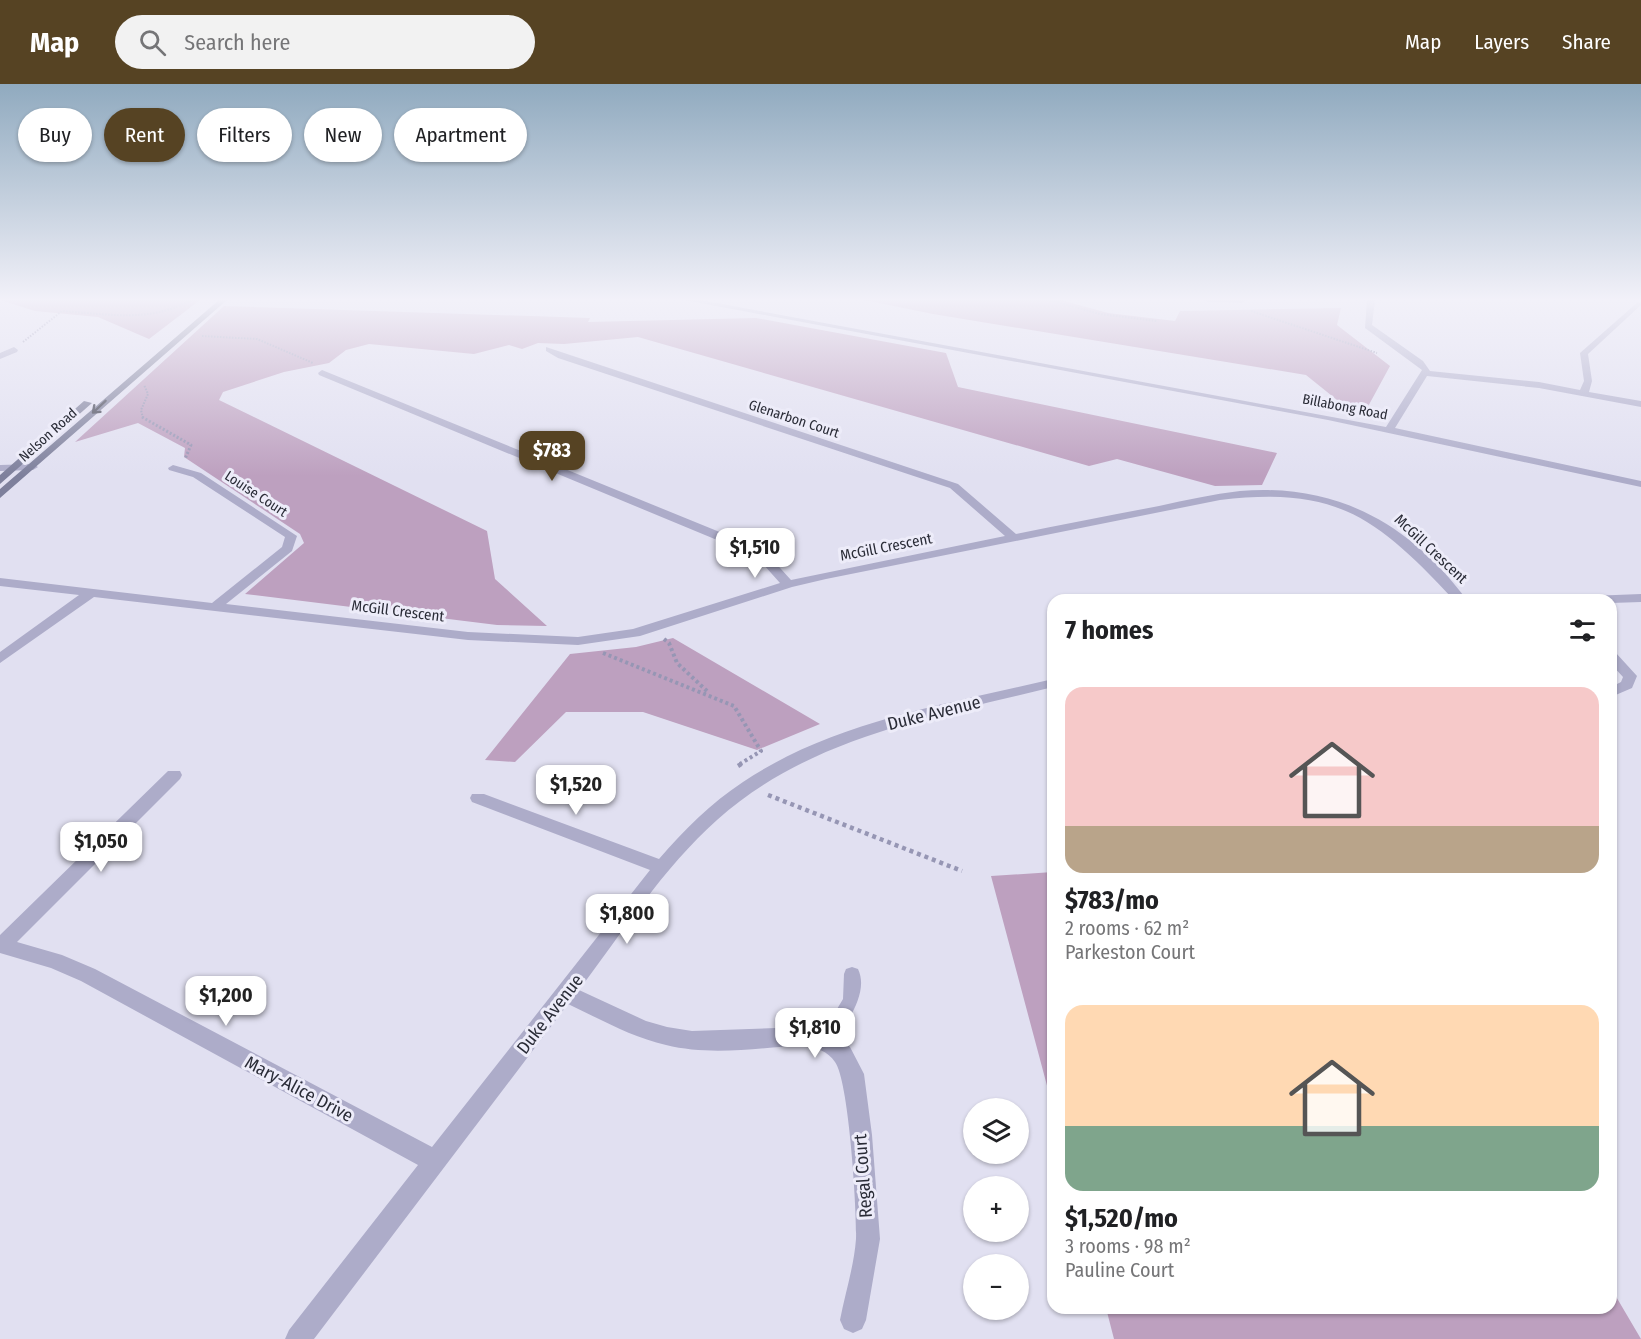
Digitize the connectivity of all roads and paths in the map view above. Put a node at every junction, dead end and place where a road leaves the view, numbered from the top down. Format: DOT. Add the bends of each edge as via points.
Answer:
graph roads {
  1 [pos="154,359"];
  2 [pos="303,359"];
  3 [pos="569,359"];
  4 [pos="1015,359"];
  5 [pos="1414,359"];
  6 [pos="1585,359"];
  7 [pos="322,373"];
  8 [pos="1426,373"];
  9 [pos="136,383"];
  10 [pos="1584,393"];
  11 [pos="95,396"];
  12 [pos="1641,404"];
  13 [pos="1389,430"];
  14 [pos="178,465"];
  15 [pos="33,467"];
  16 [pos="0,468"];
  17 [pos="16,468"];
  18 [pos="0,481"];
  19 [pos="1641,484"];
  20 [pos="0,495"];
  21 [pos="1015,539"];
  22 [pos="0,582"];
  23 [pos="788,585"];
  24 [pos="93,591"];
  25 [pos="1455,594"];
  26 [pos="1641,598"];
  27 [pos="1617,599"];
  28 [pos="216,606"];
  29 [pos="652,628"];
  30 [pos="578,641"];
  31 [pos="0,659"];
  32 [pos="1617,662"];
  33 [pos="1047,685"];
  34 [pos="1617,689"];
  35 [pos="711,695"];
  36 [pos="738,766"];
  37 [pos="174,775"];
  38 [pos="748,787"];
  39 [pos="478,798"];
  40 [pos="662,867"];
  41 [pos="962,871"];
  42 [pos="1,945"];
  43 [pos="852,974"];
  44 [pos="567,994"];
  45 [pos="826,1041"];
  46 [pos="434,1161"];
  47 [pos="853,1320"];
  48 [pos="298,1339"];
  1 -- 15 [label="main road, Nelson Road, one-way"];
  2 -- 7 [label="path"];
  3 -- 21 [label="street, Glenarbon Court" via="954,486"];
  4 -- 13 [label="street, Billabong Road"];
  5 -- 8 [label="street"];
  6 -- 10 [label="street" via="1588,381"];
  7 -- 23 [label="street" via="741,545 767,561"];
  8 -- 10 [label="street"];
  8 -- 13 [label="street"];
  9 -- 14 [label="path" via="145,386 148,394 141,410 143,419 191,445"];
  10 -- 12 [label="street"];
  11 -- 17 [label="main road, Nelson Road"];
  13 -- 19 [label="street, Billabong Road"];
  14 -- 28 [label="street, Louise Court" via="291,536 288,548"];
  15 -- 17 [label="street"];
  15 -- 20 [label="main road, Nelson Road"];
  16 -- 17 [label="street"];
  17 -- 18 [label="main road, Nelson Road"];
  21 -- 23 [label="street, McGill Crescent"];
  21 -- 25 [label="street, McGill Crescent" via="1220,497 1291,494 1348,508 1380,523"];
  22 -- 24 [label="street, McGill Crescent"];
  23 -- 29 [label="street, McGill Crescent"];
  24 -- 28 [label="street, McGill Crescent"];
  24 -- 31 [label="street"];
  26 -- 27 [label="street"];
  28 -- 30 [label="street, McGill Crescent" via="468,636"];
  29 -- 30 [label="street, McGill Crescent"];
  29 -- 35 [label="path" via="669,644 676,663"];
  30 -- 35 [label="path"];
  32 -- 34 [label="street" via="1630,676 1627,685"];
  33 -- 38 [label="street, Duke Avenue" via="855,734 791,761"];
  35 -- 36 [label="path" via="734,706 760,751"];
  37 -- 42 [label="street"];
  38 -- 40 [label="street, Duke Avenue" via="711,815"];
  38 -- 41 [label="path"];
  39 -- 40 [label="street"];
  40 -- 44 [label="street, Duke Avenue"];
  42 -- 46 [label="street, Mary-Alice Drive" via="88,975"];
  43 -- 45 [label="lane" via="851,1000"];
  44 -- 45 [label="street" via="642,1029 667,1036 724,1040 804,1036"];
  44 -- 46 [label="street, Duke Avenue"];
  45 -- 47 [label="street, Regal Court" via="842,1054 853,1074 861,1135 868,1239"];
  46 -- 48 [label="street, Duke Avenue"];
}
